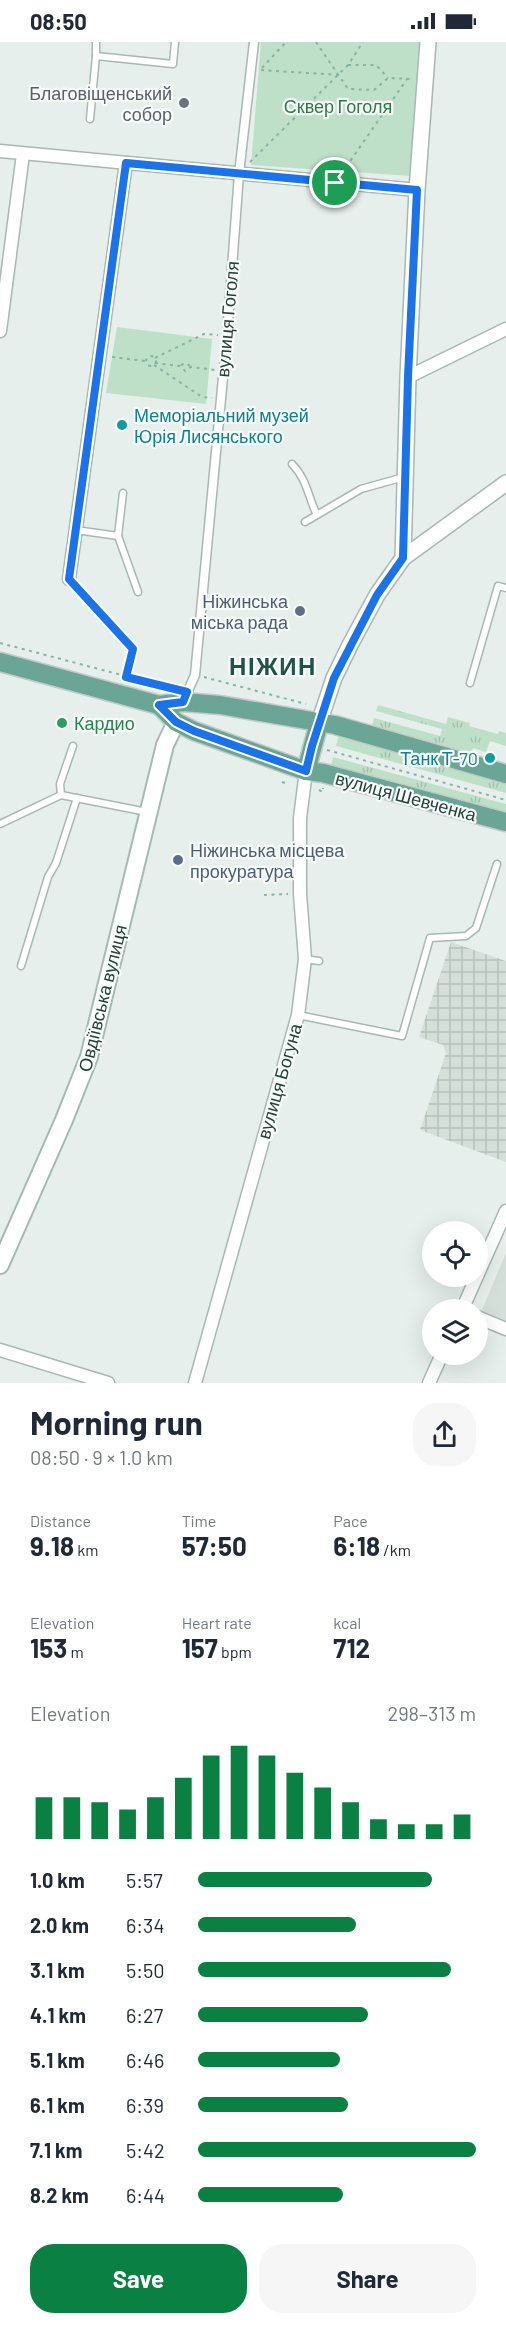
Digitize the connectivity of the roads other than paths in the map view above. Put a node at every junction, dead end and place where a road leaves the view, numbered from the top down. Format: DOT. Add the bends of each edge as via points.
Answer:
graph roads {
  1 [pos="96,42"];
  2 [pos="175,42"];
  3 [pos="254,42"];
  4 [pos="428,42"];
  5 [pos="96,56"];
  6 [pos="90,119"];
  7 [pos="0,151"];
  8 [pos="23,154"];
  9 [pos="126,163"];
  10 [pos="239,174"];
  11 [pos="417,190"];
  12 [pos="506,329"];
  13 [pos="0,331"];
  14 [pos="408,377"];
  15 [pos="292,465"];
  16 [pos="404,477"];
  17 [pos="506,483"];
  18 [pos="123,493"];
  19 [pos="317,515"];
  20 [pos="305,522"];
  21 [pos="76,530"];
  22 [pos="118,536"];
  23 [pos="403,558"];
  24 [pos="69,579"];
  25 [pos="506,588"];
  26 [pos="138,592"];
  27 [pos="0,662"];
  28 [pos="470,683"];
  29 [pos="185,697"];
  30 [pos="159,705"];
  31 [pos="176,722"];
  32 [pos="319,723"];
  33 [pos="73,746"];
  34 [pos="306,771"];
  35 [pos="506,774"];
  36 [pos="61,795"];
  37 [pos="77,798"];
  38 [pos="148,812"];
  39 [pos="506,822"];
  40 [pos="0,824"];
  41 [pos="497,864"];
  42 [pos="305,959"];
  43 [pos="319,961"];
  44 [pos="21,966"];
  45 [pos="298,1015"];
  46 [pos="506,1211"];
  47 [pos="488,1251"];
  48 [pos="0,1264"];
  49 [pos="488,1322"];
  50 [pos="506,1329"];
  51 [pos="0,1350"];
  52 [pos="437,1365"];
  53 [pos="108,1383"];
  54 [pos="195,1383"];
  55 [pos="429,1383"];
  1 -- 5 [label="lane"];
  2 -- 5 [label="lane" via="173,64"];
  3 -- 10 [label="street, вулиця Гоголя"];
  4 -- 11 [label="street"];
  5 -- 6 [label="lane"];
  7 -- 8 [label="street"];
  8 -- 9 [label="street"];
  8 -- 13 [label="street"];
  9 -- 10 [label="street"];
  9 -- 21 [label="street"];
  10 -- 11 [label="street"];
  10 -- 29 [label="street, вулиця Гоголя" via="195,675"];
  11 -- 14 [label="street"];
  12 -- 14 [label="street"];
  14 -- 16 [label="street"];
  15 -- 19 [label="lane" via="304,478"];
  16 -- 19 [label="lane" via="361,489"];
  16 -- 23 [label="street"];
  17 -- 23 [label="street"];
  18 -- 22 [label="lane"];
  19 -- 20 [label="lane"];
  21 -- 22 [label="lane"];
  21 -- 24 [label="street"];
  22 -- 26 [label="lane"];
  23 -- 32 [label="street" via="350,645"];
  25 -- 28 [label="lane" via="498,586"];
  27 -- 30 [label="main road"];
  29 -- 30 [label="main road"];
  29 -- 31 [label="main road"];
  29 -- 32 [label="main road"];
  30 -- 31 [label="main road"];
  31 -- 34 [label="main road, вулиця Шевченка"];
  31 -- 38 [label="main road, Овдіївська вулиця" via="165,745"];
  32 -- 34 [label="main road"];
  32 -- 35 [label="main road"];
  33 -- 36 [label="lane" via="60,784"];
  34 -- 39 [label="main road, вулиця Шевченка"];
  34 -- 42 [label="street, вулиця Богуна" via="300,818"];
  36 -- 37 [label="lane"];
  36 -- 40 [label="lane"];
  37 -- 38 [label="lane"];
  37 -- 44 [label="lane"];
  38 -- 48 [label="main road, Овдіївська вулиця" via="89,1057"];
  41 -- 45 [label="lane" via="476,928 466,936 430,938 402,1036"];
  42 -- 43 [label="lane"];
  42 -- 45 [label="street, вулиця Богуна"];
  45 -- 54 [label="street, вулиця Богуна"];
  46 -- 47 [label="street"];
  49 -- 50 [label="street"];
  51 -- 53 [label="street"];
  52 -- 55 [label="street"];
}
